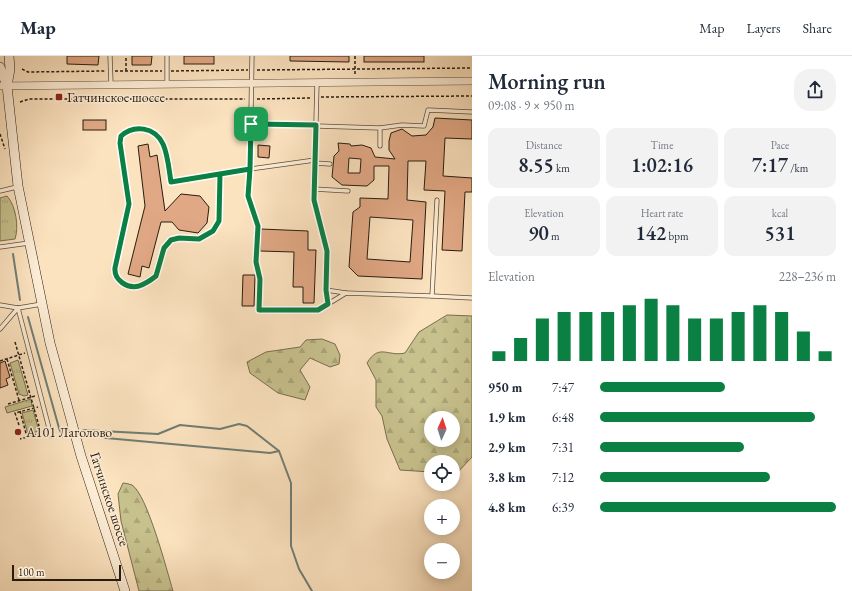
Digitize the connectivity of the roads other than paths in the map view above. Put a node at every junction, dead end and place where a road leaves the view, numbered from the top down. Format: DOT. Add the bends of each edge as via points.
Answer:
graph roads {
  1 [pos="9,56"];
  2 [pos="110,56"];
  3 [pos="167,56"];
  4 [pos="252,56"];
  5 [pos="0,67"];
  6 [pos="472,81"];
  7 [pos="317,82"];
  8 [pos="167,83"];
  9 [pos="252,83"];
  10 [pos="111,84"];
  11 [pos="3,86"];
  12 [pos="472,112"];
  13 [pos="251,124"];
  14 [pos="316,125"];
  15 [pos="380,128"];
  16 [pos="380,146"];
  17 [pos="315,161"];
  18 [pos="330,164"];
  19 [pos="250,169"];
  20 [pos="220,174"];
  21 [pos="18,186"];
  22 [pos="314,189"];
  23 [pos="0,191"];
  24 [pos="348,191"];
  25 [pos="437,200"];
  26 [pos="29,243"];
  27 [pos="0,247"];
  28 [pos="326,290"];
  29 [pos="346,293"];
  30 [pos="432,296"];
  31 [pos="472,298"];
  32 [pos="0,304"];
  33 [pos="42,304"];
  34 [pos="328,304"];
  35 [pos="18,308"];
  36 [pos="0,329"];
  37 [pos="51,436"];
  38 [pos="125,591"];
  1 -- 11 [label="main road, Гатчинское шоссе" via="10,69"];
  2 -- 10 [label="lane"];
  3 -- 8 [label="lane"];
  4 -- 9 [label="lane"];
  5 -- 11 [label="main road, Гатчинское шоссе"];
  6 -- 7 [label="street"];
  7 -- 9 [label="street"];
  7 -- 14 [label="lane"];
  8 -- 9 [label="street"];
  8 -- 10 [label="street"];
  9 -- 13 [label="lane"];
  10 -- 11 [label="street"];
  11 -- 21 [label="main road, Гатчинское шоссе"];
  12 -- 15 [label="lane" via="428,110 424,126"];
  13 -- 14 [label="lane"];
  13 -- 19 [label="lane"];
  14 -- 15 [label="lane"];
  14 -- 17 [label="lane"];
  15 -- 16 [label="lane"];
  17 -- 18 [label="lane"];
  17 -- 19 [label="lane"];
  17 -- 22 [label="lane"];
  19 -- 20 [label="lane"];
  19 -- 34 [label="lane" via="248,196 258,226 256,262 260,279 259,310 318,310"];
  20 -- 20 [label="lane" via="219,221 213,231 199,239 171,240 164,248 156,276 143,285 137,287 124,284 117,279 114,273 129,204 121,136 127,130 138,128 147,129 160,139 164,145 171,182"];
  21 -- 23 [label="lane"];
  21 -- 26 [label="main road, Гатчинское шоссе"];
  22 -- 24 [label="lane"];
  22 -- 28 [label="lane" via="314,200 327,251"];
  25 -- 30 [label="lane"];
  26 -- 27 [label="lane"];
  26 -- 33 [label="main road, Гатчинское шоссе"];
  28 -- 29 [label="lane"];
  28 -- 34 [label="lane"];
  29 -- 30 [label="lane"];
  29 -- 34 [label="lane"];
  30 -- 31 [label="lane"];
  32 -- 35 [label="lane"];
  33 -- 35 [label="lane"];
  33 -- 38 [label="main road, Гатчинское шоссе" via="81,456"];
  35 -- 36 [label="lane"];
  35 -- 37 [label="lane"];
}
